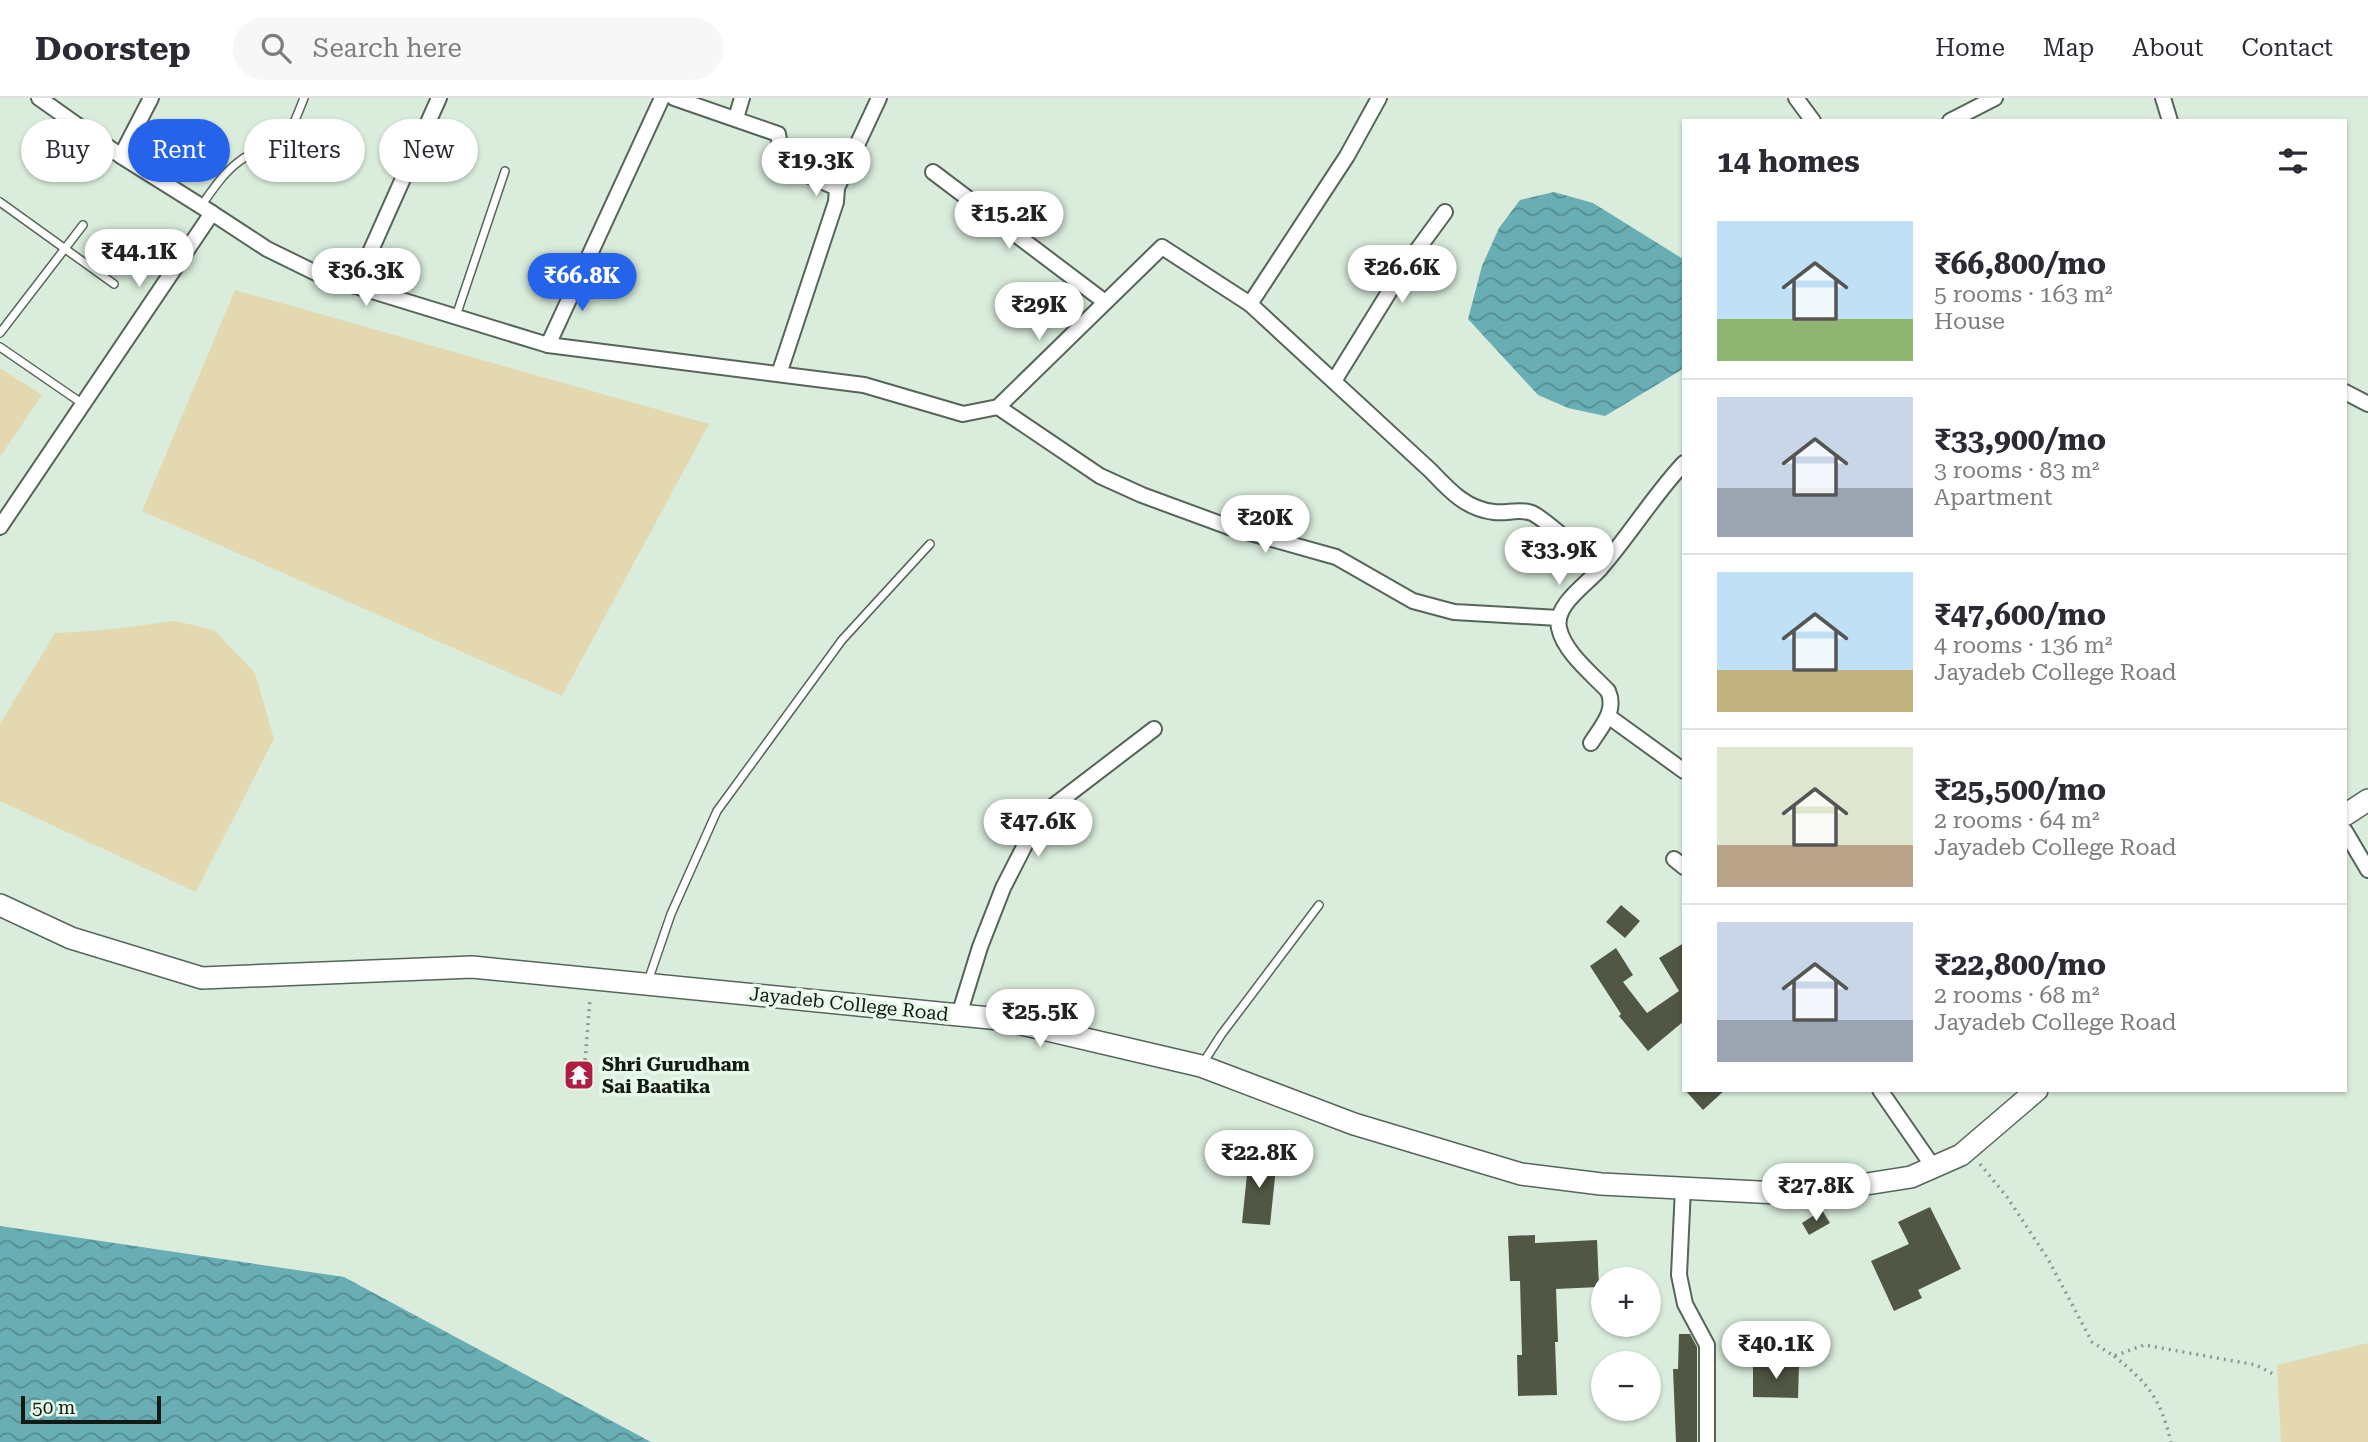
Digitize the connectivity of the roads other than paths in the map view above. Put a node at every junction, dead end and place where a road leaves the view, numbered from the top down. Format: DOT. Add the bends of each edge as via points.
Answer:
graph roads {
  1 [pos="39,98"];
  2 [pos="151,98"];
  3 [pos="304,98"];
  4 [pos="439,98"];
  5 [pos="662,98"];
  6 [pos="674,98"];
  7 [pos="742,98"];
  8 [pos="879,98"];
  9 [pos="1378,98"];
  10 [pos="1796,98"];
  11 [pos="1995,98"];
  12 [pos="2164,98"];
  13 [pos="736,118"];
  14 [pos="1812,119"];
  15 [pos="1954,119"];
  16 [pos="2169,119"];
  17 [pos="121,156"];
  18 [pos="505,171"];
  19 [pos="933,172"];
  20 [pos="837,188"];
  21 [pos="0,202"];
  22 [pos="206,209"];
  23 [pos="1445,212"];
  24 [pos="83,225"];
  25 [pos="65,250"];
  26 [pos="114,284"];
  27 [pos="355,286"];
  28 [pos="1105,302"];
  29 [pos="1250,304"];
  30 [pos="456,317"];
  31 [pos="0,333"];
  32 [pos="548,345"];
  33 [pos="0,347"];
  34 [pos="779,374"];
  35 [pos="1334,381"];
  36 [pos="2347,393"];
  37 [pos="83,404"];
  38 [pos="2368,404"];
  39 [pos="998,407"];
  40 [pos="1682,466"];
  41 [pos="0,527"];
  42 [pos="930,544"];
  43 [pos="1600,569"];
  44 [pos="1559,618"];
  45 [pos="1608,716"];
  46 [pos="1154,729"];
  47 [pos="1591,743"];
  48 [pos="1682,770"];
  49 [pos="2368,800"];
  50 [pos="2347,814"];
  51 [pos="2347,834"];
  52 [pos="2368,870"];
  53 [pos="0,905"];
  54 [pos="1319,905"];
  55 [pos="647,985"];
  56 [pos="959,1015"];
  57 [pos="1201,1066"];
  58 [pos="1881,1092"];
  59 [pos="2035,1092"];
  60 [pos="1934,1168"];
  61 [pos="1682,1188"];
  62 [pos="1707,1442"];
  1 -- 17 [label="street"];
  2 -- 17 [label="street"];
  3 -- 22 [label="lane" via="282,141 244,157 225,172"];
  4 -- 27 [label="street"];
  5 -- 32 [label="street"];
  6 -- 13 [label="street"];
  7 -- 13 [label="street"];
  8 -- 20 [label="street"];
  9 -- 29 [label="street" via="1347,156"];
  10 -- 14 [label="street"];
  11 -- 15 [label="street"];
  12 -- 16 [label="street"];
  13 -- 20 [label="street" via="778,134 783,164"];
  17 -- 22 [label="street"];
  18 -- 30 [label="lane"];
  19 -- 28 [label="street"];
  20 -- 34 [label="street"];
  21 -- 25 [label="lane"];
  22 -- 27 [label="street" via="267,249"];
  22 -- 37 [label="street"];
  23 -- 35 [label="street" via="1404,268"];
  24 -- 25 [label="lane"];
  25 -- 26 [label="lane"];
  25 -- 31 [label="lane"];
  27 -- 30 [label="street"];
  28 -- 29 [label="street" via="1162,247"];
  28 -- 39 [label="street"];
  29 -- 35 [label="street"];
  30 -- 32 [label="street"];
  32 -- 34 [label="street"];
  33 -- 37 [label="lane"];
  34 -- 39 [label="street" via="864,385 963,414"];
  35 -- 43 [label="street" via="1470,506 1495,513 1518,510 1534,514"];
  36 -- 38 [label="street"];
  37 -- 41 [label="street"];
  39 -- 44 [label="street" via="1100,476 1229,527 1336,557 1413,601 1454,612"];
  40 -- 43 [label="street"];
  42 -- 55 [label="lane" via="842,640 717,811 671,914"];
  43 -- 44 [label="street" via="1566,604"];
  44 -- 45 [label="street" via="1567,647 1608,691 1612,700"];
  45 -- 47 [label="street"];
  45 -- 48 [label="street"];
  46 -- 56 [label="street" via="1048,810 1029,837 1003,888"];
  49 -- 50 [label="street"];
  51 -- 52 [label="street"];
  53 -- 55 [label="street, Jayadeb College Road" via="71,938 202,978 472,967"];
  54 -- 57 [label="lane"];
  55 -- 56 [label="street, Jayadeb College Road"];
  56 -- 57 [label="street, Jayadeb College Road" via="1000,1019"];
  57 -- 61 [label="street, Jayadeb College Road" via="1354,1124 1521,1174"];
  58 -- 60 [label="street"];
  59 -- 60 [label="street, Jayadeb College Road" via="1968,1149"];
  60 -- 61 [label="street, Jayadeb College Road" via="1911,1177 1835,1189 1778,1193"];
  61 -- 62 [label="street" via="1679,1275 1685,1304 1707,1345"];
}
